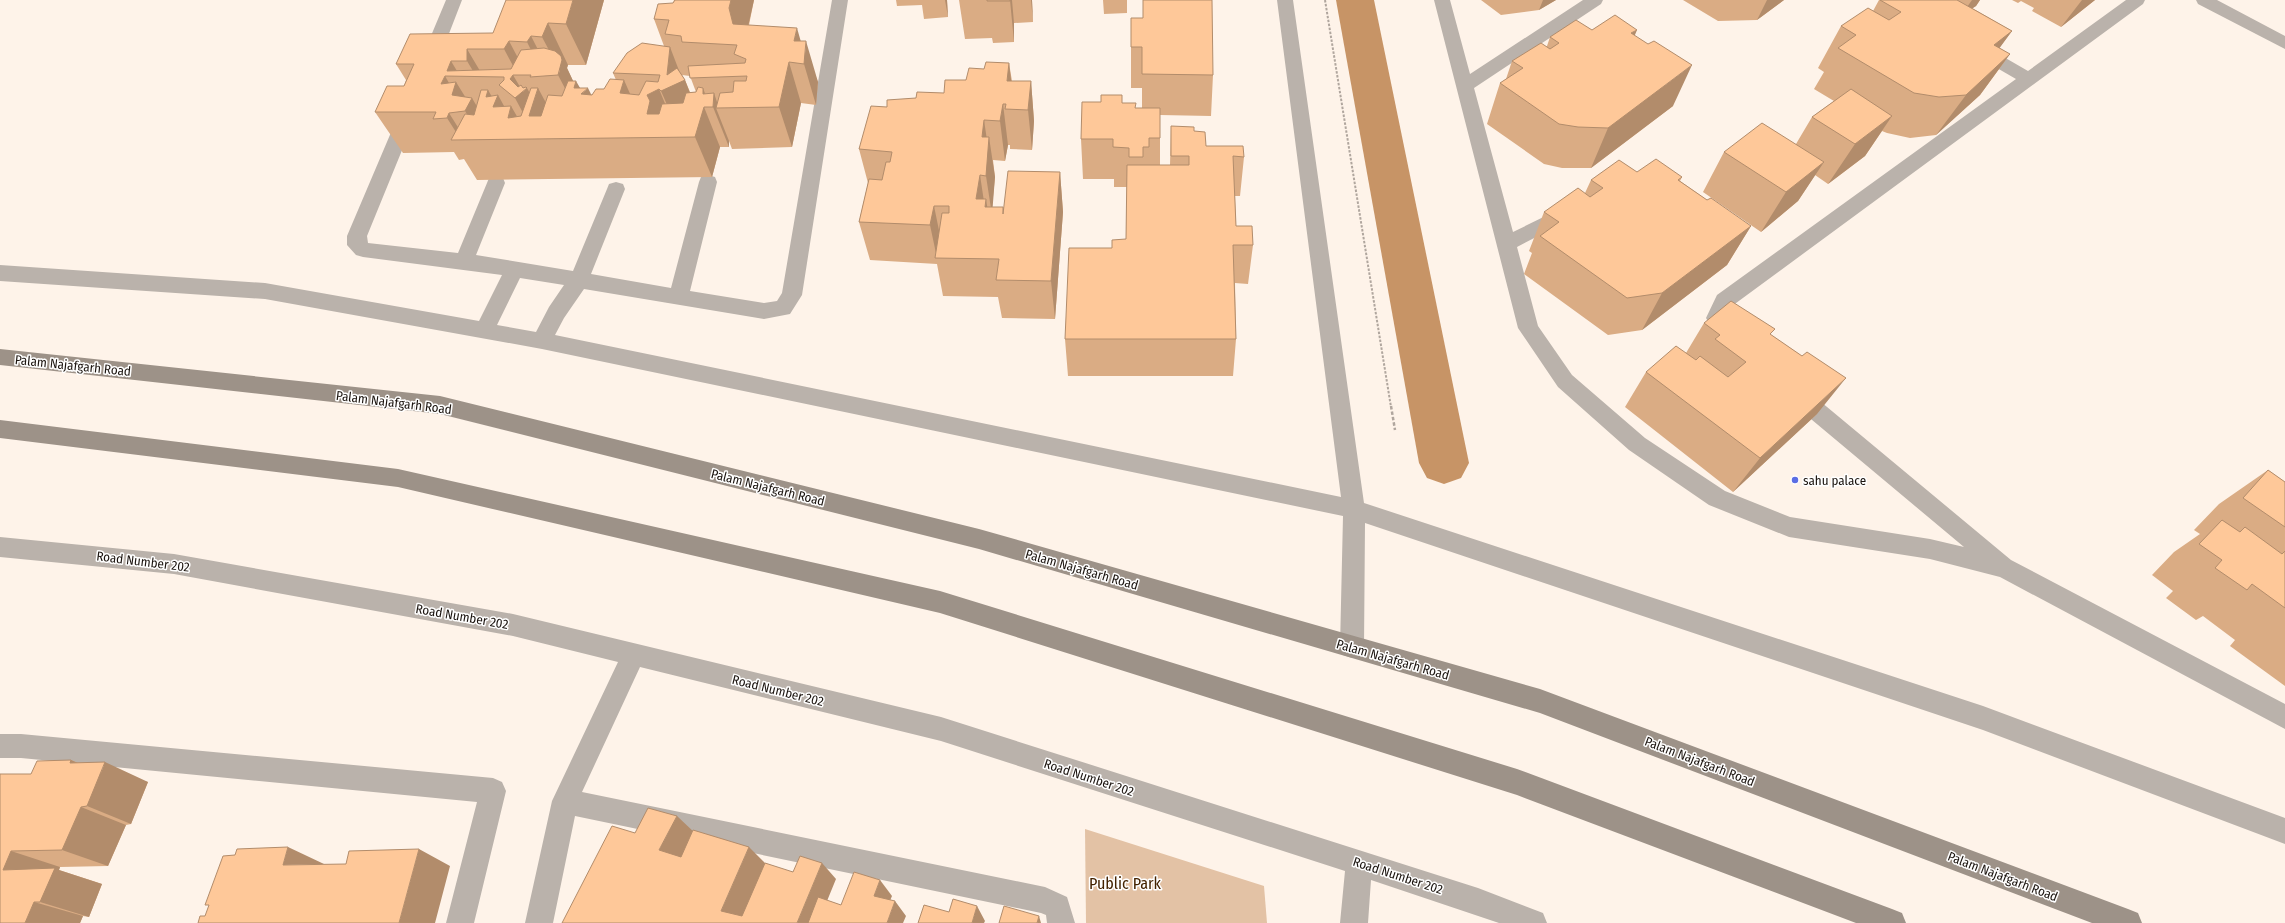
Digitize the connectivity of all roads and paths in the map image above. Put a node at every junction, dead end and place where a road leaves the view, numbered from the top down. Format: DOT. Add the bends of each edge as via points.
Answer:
graph roads {
  1 [pos="454,0"];
  2 [pos="840,0"];
  3 [pos="1285,0"];
  4 [pos="1325,0"];
  5 [pos="1442,0"];
  6 [pos="1595,0"];
  7 [pos="2137,0"];
  8 [pos="2204,0"];
  9 [pos="1960,40"];
  10 [pos="2285,43"];
  11 [pos="2029,79"];
  12 [pos="1465,86"];
  13 [pos="708,182"];
  14 [pos="496,184"];
  15 [pos="616,189"];
  16 [pos="1577,208"];
  17 [pos="1506,244"];
  18 [pos="464,261"];
  19 [pos="515,269"];
  20 [pos="0,273"];
  21 [pos="579,280"];
  22 [pos="679,296"];
  23 [pos="484,331"];
  24 [pos="542,341"];
  25 [pos="1739,346"];
  26 [pos="0,357"];
  27 [pos="1781,381"];
  28 [pos="0,428"];
  29 [pos="1395,430"];
  30 [pos="1354,509"];
  31 [pos="0,546"];
  32 [pos="2005,568"];
  33 [pos="1352,647"];
  34 [pos="633,655"];
  35 [pos="2285,717"];
  36 [pos="0,746"];
  37 [pos="565,801"];
  38 [pos="2285,831"];
  39 [pos="1359,863"];
  40 [pos="460,923"];
  41 [pos="539,923"];
  42 [pos="1061,923"];
  43 [pos="1354,923"];
  44 [pos="1534,923"];
  45 [pos="1892,923"];
  46 [pos="2128,923"];
  1 -- 18 [label="street" via="357,236 357,245 364,250"];
  2 -- 22 [label="street" via="792,295 783,308 764,311"];
  3 -- 30 [label="street"];
  4 -- 29 [label="path"];
  5 -- 12 [label="street"];
  6 -- 12 [label="street"];
  7 -- 11 [label="street"];
  8 -- 10 [label="street"];
  9 -- 11 [label="street"];
  11 -- 25 [label="street" via="1724,301 1716,318 1727,336"];
  12 -- 17 [label="street"];
  13 -- 22 [label="street"];
  14 -- 18 [label="street"];
  15 -- 21 [label="street"];
  16 -- 17 [label="street"];
  17 -- 32 [label="street" via="1528,328 1565,381 1637,444 1717,498 1789,528 1930,549"];
  18 -- 19 [label="street"];
  19 -- 21 [label="street"];
  19 -- 23 [label="street"];
  20 -- 23 [label="street" via="265,291"];
  21 -- 22 [label="street"];
  21 -- 24 [label="street" via="556,313"];
  23 -- 24 [label="street"];
  24 -- 30 [label="street"];
  26 -- 33 [label="main road, Palam Najafgarh Road" via="440,405 979,539"];
  27 -- 32 [label="street"];
  28 -- 45 [label="main road" via="398,478 940,602 1517,782"];
  30 -- 33 [label="street"];
  30 -- 38 [label="street" via="1976,716"];
  31 -- 34 [label="street, Road Number 202" via="174,564 513,625"];
  32 -- 35 [label="street"];
  33 -- 46 [label="main road, Palam Najafgarh Road" via="1540,701"];
  34 -- 37 [label="street"];
  34 -- 39 [label="street, Road Number 202" via="941,729"];
  36 -- 40 [label="street" via="493,791"];
  37 -- 41 [label="street"];
  37 -- 42 [label="street" via="1045,900 1057,907"];
  39 -- 43 [label="street"];
  39 -- 44 [label="street, Road Number 202" via="1478,901"];
}
